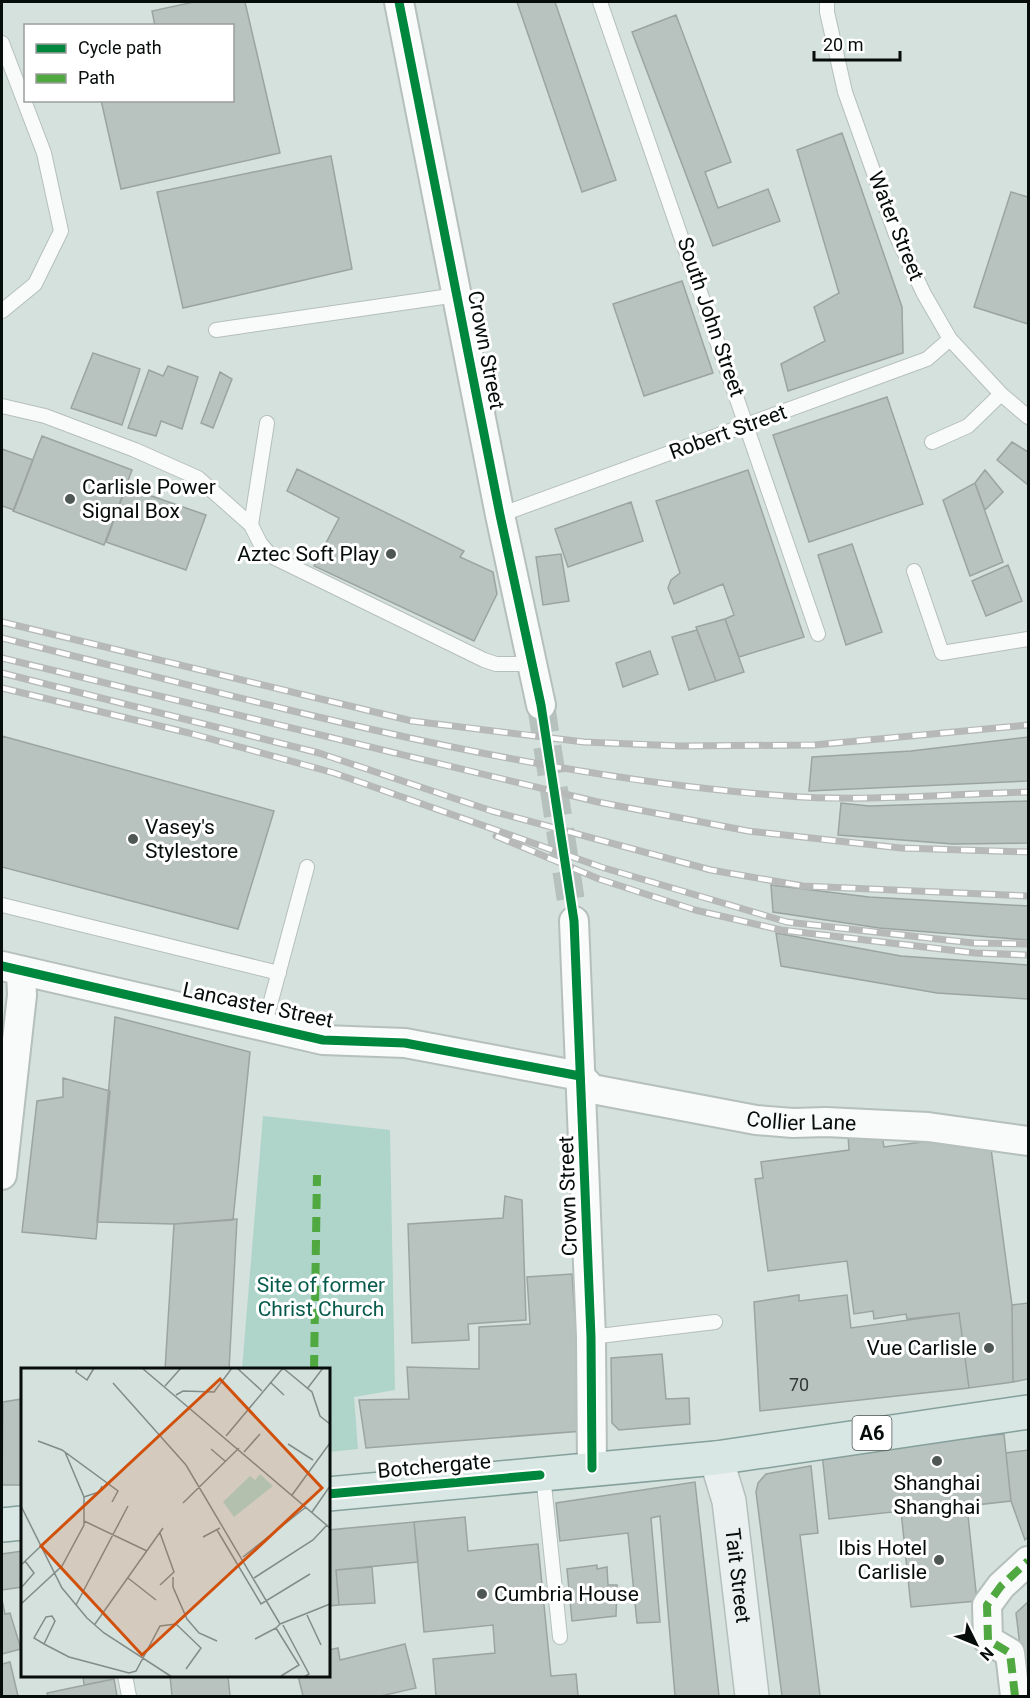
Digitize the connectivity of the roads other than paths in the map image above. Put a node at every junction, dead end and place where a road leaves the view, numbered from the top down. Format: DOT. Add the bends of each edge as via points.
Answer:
graph roads {
  1 [pos="399,2"];
  2 [pos="600,2"];
  3 [pos="827,2"];
  4 [pos="2,43"];
  5 [pos="24,101"];
  6 [pos="25,102"];
  7 [pos="457,296"];
  8 [pos="2,311"];
  9 [pos="216,330"];
  10 [pos="950,339"];
  11 [pos="1001,394"];
  12 [pos="2,406"];
  13 [pos="1029,417"];
  14 [pos="267,423"];
  15 [pos="748,425"];
  16 [pos="932,442"];
  17 [pos="500,515"];
  18 [pos="251,525"];
  19 [pos="914,571"];
  20 [pos="818,634"];
  21 [pos="1029,639"];
  22 [pos="532,664"];
  23 [pos="541,705"];
  24 [pos="308,867"];
  25 [pos="2,905"];
  26 [pos="574,921"];
  27 [pos="11,969"];
  28 [pos="279,973"];
  29 [pos="264,1027"];
  30 [pos="580,1076"];
  31 [pos="1029,1141"];
  32 [pos="2,1175"];
  33 [pos="715,1322"];
  34 [pos="591,1336"];
  35 [pos="1029,1412"];
  36 [pos="716,1458"];
  37 [pos="592,1468"];
  38 [pos="542,1473"];
  39 [pos="330,1494"];
  40 [pos="21,1523"];
  41 [pos="2,1525"];
  42 [pos="1029,1561"];
  43 [pos="560,1637"];
  44 [pos="125,1677"];
  45 [pos="129,1696"];
  46 [pos="752,1696"];
  47 [pos="1015,1696"];
  1 -- 7 [label="street, Crown Street"];
  2 -- 15 [label="lane, South John Street"];
  3 -- 10 [label="lane, Water Street" via="845,92 896,235"];
  4 -- 5 [label="lane"];
  6 -- 8 [label="lane" via="44,153 61,231 34,285"];
  7 -- 9 [label="lane"];
  7 -- 17 [label="street, Crown Street"];
  10 -- 11 [label="lane, Water Street"];
  10 -- 15 [label="lane, Robert Street" via="927,359"];
  11 -- 13 [label="lane, Water Street"];
  11 -- 16 [label="lane" via="968,426"];
  12 -- 18 [label="lane" via="45,416 198,478"];
  14 -- 18 [label="lane"];
  15 -- 17 [label="lane, Robert Street"];
  15 -- 20 [label="lane, South John Street"];
  17 -- 22 [label="street, Crown Street"];
  18 -- 22 [label="lane" via="271,556 484,660"];
  19 -- 21 [label="lane" via="942,653"];
  22 -- 23 [label="street, Crown Street"];
  24 -- 28 [label="lane"];
  25 -- 28 [label="lane"];
  26 -- 30 [label="street, Crown Street"];
  27 -- 29 [label="street, Lancaster Street"];
  27 -- 32 [label="street" via="22,995"];
  28 -- 29 [label="lane"];
  29 -- 30 [label="street, Lancaster Street" via="323,1040 405,1043"];
  30 -- 31 [label="street, Collier Lane" via="592,1089 745,1118 793,1124 928,1127"];
  30 -- 34 [label="street, Crown Street"];
  33 -- 34 [label="lane"];
  34 -- 37 [label="street, Crown Street"];
  35 -- 36 [label="main road, Botchergate / A6"];
  36 -- 37 [label="main road, Botchergate / A6"];
  36 -- 46 [label="street, Tait Street" via="729,1502"];
  37 -- 38 [label="main road, Botchergate / A6"];
  38 -- 39 [label="main road, Botchergate / A6"];
  38 -- 43 [label="lane"];
  40 -- 41 [label="main road"];
  42 -- 47 [label="street" via="987,1605 988,1640 1010,1653"];
  44 -- 45 [label="lane"];
}
